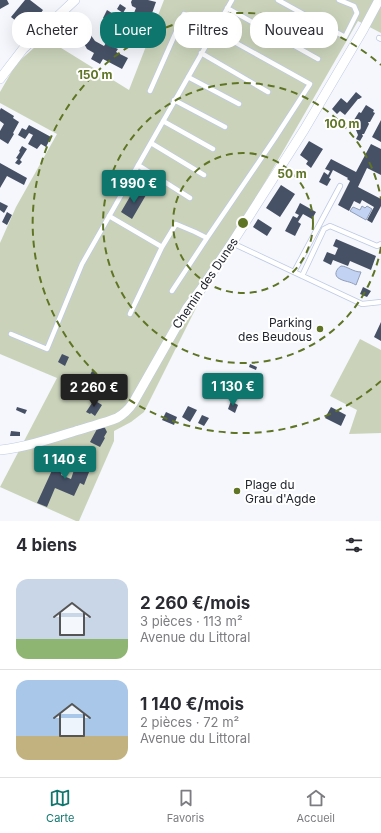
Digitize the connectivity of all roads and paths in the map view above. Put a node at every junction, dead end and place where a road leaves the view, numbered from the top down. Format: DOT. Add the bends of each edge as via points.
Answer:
graph roads {
  1 [pos="75,0"];
  2 [pos="232,0"];
  3 [pos="278,0"];
  4 [pos="339,0"];
  5 [pos="379,0"];
  6 [pos="227,8"];
  7 [pos="225,12"];
  8 [pos="174,37"];
  9 [pos="242,46"];
  10 [pos="204,48"];
  11 [pos="201,53"];
  12 [pos="318,59"];
  13 [pos="188,77"];
  14 [pos="0,79"];
  15 [pos="150,91"];
  16 [pos="268,92"];
  17 [pos="174,100"];
  18 [pos="239,104"];
  19 [pos="163,121"];
  20 [pos="225,126"];
  21 [pos="151,143"];
  22 [pos="213,149"];
  23 [pos="138,165"];
  24 [pos="204,175"];
  25 [pos="340,186"];
  26 [pos="190,198"];
  27 [pos="109,216"];
  28 [pos="207,238"];
  29 [pos="232,243"];
  30 [pos="381,244"];
  31 [pos="162,247"];
  32 [pos="294,272"];
  33 [pos="302,276"];
  34 [pos="172,292"];
  35 [pos="381,302"];
  36 [pos="130,314"];
  37 [pos="11,334"];
  38 [pos="0,450"];
  1 -- 14 [label="street" via="23,49"];
  2 -- 6 [label="lane"];
  3 -- 4 [label="lane" via="345,37 357,13 354,6"];
  5 -- 29 [label="street, Chemin des Dunes" via="304,130"];
  6 -- 7 [label="lane"];
  6 -- 12 [label="lane"];
  8 -- 15 [label="lane"];
  9 -- 28 [label="lane" via="310,84"];
  10 -- 11 [label="lane"];
  11 -- 13 [label="lane"];
  11 -- 16 [label="lane"];
  13 -- 17 [label="lane"];
  13 -- 18 [label="lane"];
  17 -- 19 [label="lane"];
  17 -- 20 [label="lane"];
  19 -- 21 [label="lane"];
  19 -- 22 [label="lane"];
  21 -- 23 [label="lane"];
  21 -- 24 [label="lane"];
  23 -- 26 [label="lane"];
  23 -- 27 [label="lane"];
  25 -- 32 [label="lane"];
  27 -- 31 [label="lane"];
  27 -- 37 [label="lane" via="82,264 47,349"];
  28 -- 31 [label="lane" via="176,224"];
  28 -- 34 [label="lane"];
  29 -- 32 [label="lane"];
  29 -- 38 [label="street, Chemin des Dunes" via="187,308 133,403 123,414 112,420 42,442"];
  30 -- 33 [label="lane" via="377,246 330,226 324,228"];
  31 -- 36 [label="lane"];
  32 -- 33 [label="lane"];
  33 -- 35 [label="lane" via="362,304"];
}
